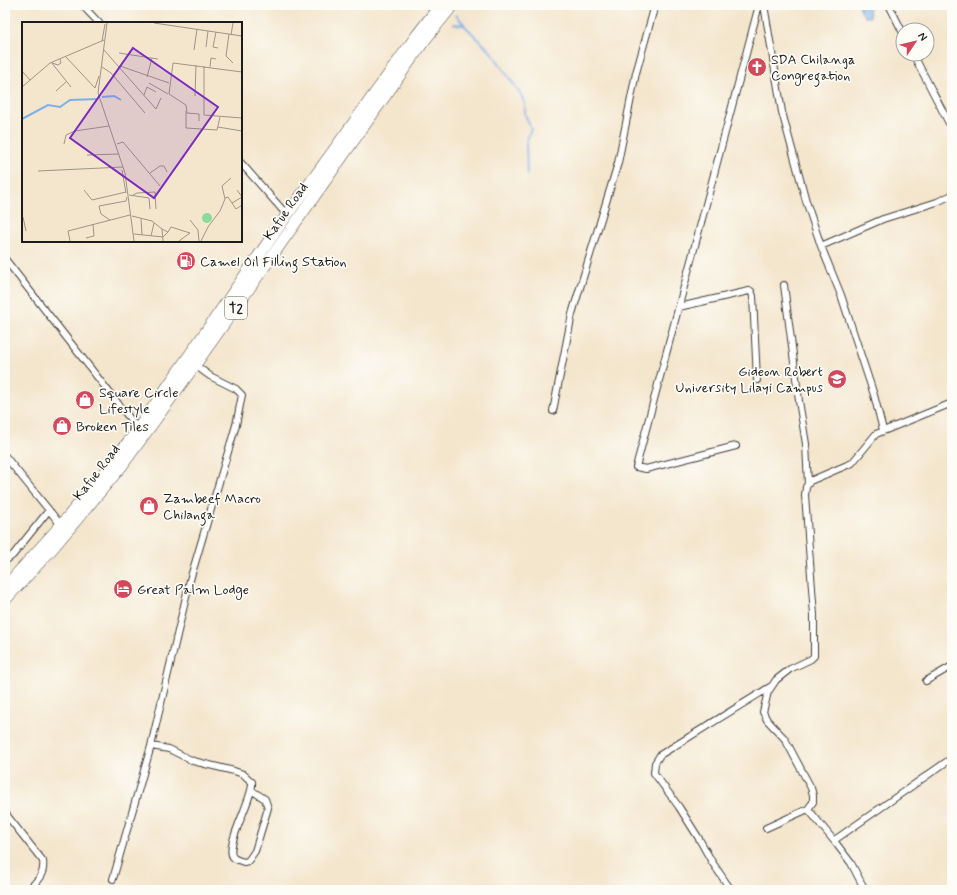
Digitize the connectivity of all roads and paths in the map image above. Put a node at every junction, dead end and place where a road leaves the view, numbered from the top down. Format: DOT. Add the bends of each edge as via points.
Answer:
graph roads {
  1 [pos="82,5"];
  2 [pos="440,5"];
  3 [pos="453,5"];
  4 [pos="655,5"];
  5 [pos="759,5"];
  6 [pos="764,5"];
  7 [pos="889,5"];
  8 [pos="98,22"];
  9 [pos="898,22"];
  10 [pos="917,62"];
  11 [pos="952,129"];
  12 [pos="242,165"];
  13 [pos="952,195"];
  14 [pos="287,216"];
  15 [pos="821,246"];
  16 [pos="5,259"];
  17 [pos="784,285"];
  18 [pos="679,307"];
  19 [pos="195,365"];
  20 [pos="757,380"];
  21 [pos="952,403"];
  22 [pos="553,411"];
  23 [pos="138,429"];
  24 [pos="883,430"];
  25 [pos="736,446"];
  26 [pos="5,456"];
  27 [pos="808,484"];
  28 [pos="49,510"];
  29 [pos="61,525"];
  30 [pos="5,560"];
  31 [pos="5,587"];
  32 [pos="5,600"];
  33 [pos="952,666"];
  34 [pos="926,681"];
  35 [pos="771,686"];
  36 [pos="151,746"];
  37 [pos="952,758"];
  38 [pos="251,790"];
  39 [pos="808,809"];
  40 [pos="5,813"];
  41 [pos="766,828"];
  42 [pos="836,842"];
  43 [pos="113,879"];
  44 [pos="28,890"];
  45 [pos="731,890"];
  46 [pos="865,890"];
  1 -- 8 [label="street"];
  2 -- 14 [label="highway, Kafue Road / T2"];
  3 -- 19 [label="highway, Kafue Road / T2" via="387,93"];
  4 -- 22 [label="street" via="636,73 618,163 572,314"];
  5 -- 18 [label="street"];
  6 -- 15 [label="street" via="782,112"];
  7 -- 9 [label="street"];
  10 -- 11 [label="street"];
  12 -- 14 [label="street"];
  13 -- 15 [label="street" via="883,219"];
  14 -- 23 [label="highway, Kafue Road / T2"];
  15 -- 24 [label="street" via="874,395"];
  16 -- 23 [label="street"];
  17 -- 27 [label="street" via="806,444"];
  18 -- 20 [label="street" via="752,291"];
  18 -- 25 [label="street" via="636,467 646,469"];
  19 -- 32 [label="highway, Kafue Road / T2" via="116,473"];
  19 -- 36 [label="street" via="242,395 236,425 190,580"];
  21 -- 24 [label="street"];
  23 -- 29 [label="highway, Kafue Road / T2"];
  24 -- 27 [label="street" via="871,439 852,463 814,478"];
  26 -- 28 [label="street"];
  27 -- 35 [label="street" via="805,495 814,615 814,654 812,658 790,669"];
  28 -- 29 [label="street"];
  28 -- 30 [label="street" via="17,550"];
  29 -- 31 [label="highway, Kafue Road / T2"];
  33 -- 34 [label="street"];
  35 -- 39 [label="street" via="763,714 785,739 811,788 814,799"];
  35 -- 45 [label="street" via="660,755 655,763 654,773 679,807"];
  36 -- 38 [label="street" via="169,750 193,761 243,774 252,782"];
  36 -- 43 [label="street"];
  37 -- 42 [label="street" via="837,838"];
  38 -- 38 [label="street" via="231,852 237,860 244,862 248,861 255,851 268,808 265,799"];
  39 -- 41 [label="street"];
  39 -- 42 [label="street"];
  40 -- 44 [label="street" via="43,861 40,879"];
  42 -- 46 [label="street"];
}
